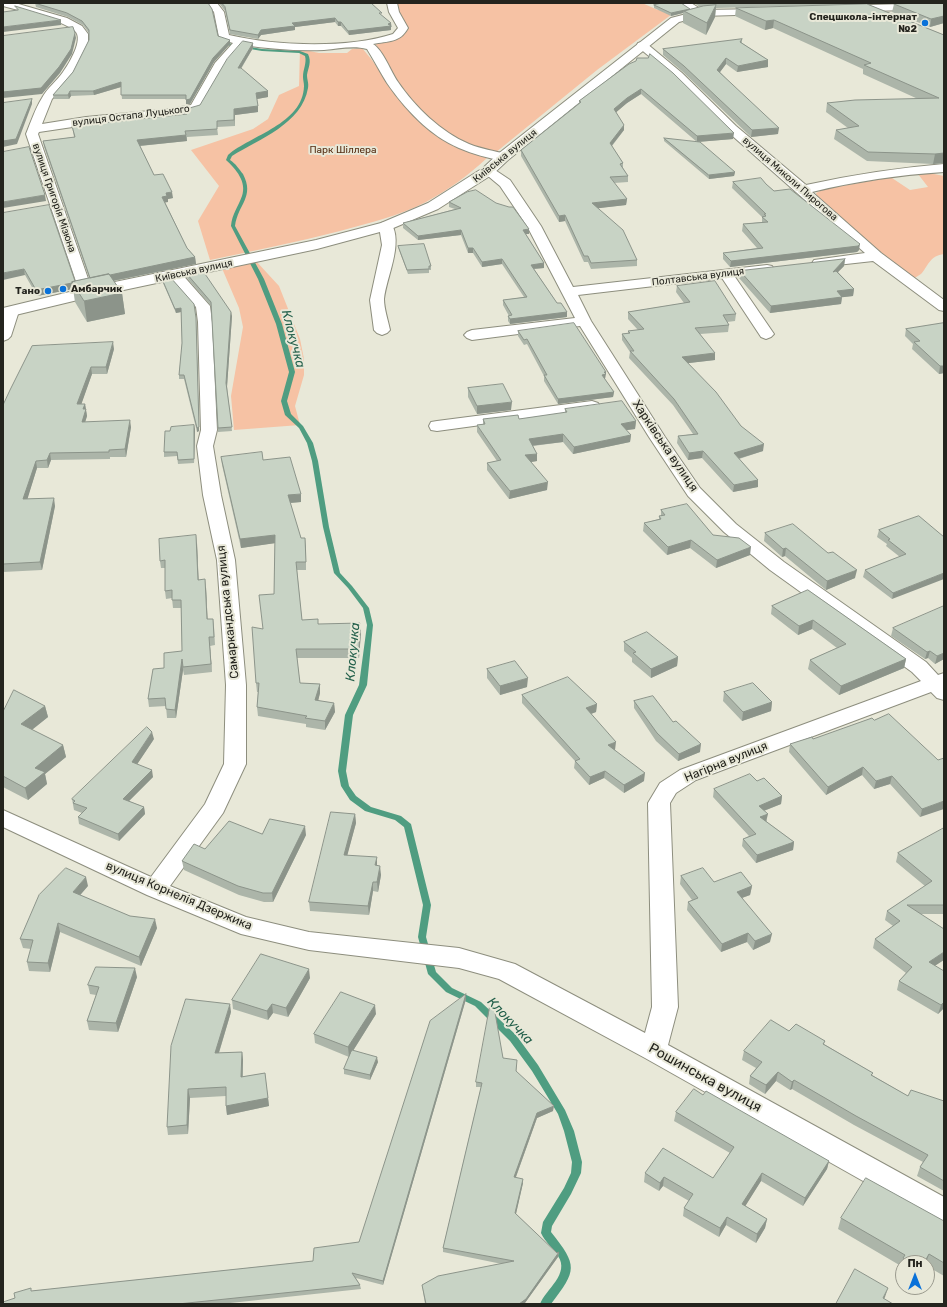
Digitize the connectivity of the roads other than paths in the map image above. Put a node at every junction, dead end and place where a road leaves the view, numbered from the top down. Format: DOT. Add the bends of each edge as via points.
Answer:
graph roads {
  1 [pos="212,3"];
  2 [pos="392,3"];
  3 [pos="683,3"];
  4 [pos="4,4"];
  5 [pos="944,6"];
  6 [pos="859,7"];
  7 [pos="777,11"];
  8 [pos="702,13"];
  9 [pos="897,19"];
  10 [pos="78,28"];
  11 [pos="56,30"];
  12 [pos="360,44"];
  13 [pos="642,45"];
  14 [pos="236,46"];
  15 [pos="47,98"];
  16 [pos="32,100"];
  17 [pos="34,129"];
  18 [pos="37,146"];
  19 [pos="24,149"];
  20 [pos="503,157"];
  21 [pos="943,169"];
  22 [pos="488,172"];
  23 [pos="803,190"];
  24 [pos="57,204"];
  25 [pos="41,207"];
  26 [pos="386,226"];
  27 [pos="876,256"];
  28 [pos="809,264"];
  29 [pos="779,267"];
  30 [pos="726,274"];
  31 [pos="175,275"];
  32 [pos="568,292"];
  33 [pos="86,293"];
  34 [pos="944,307"];
  35 [pos="7,312"];
  36 [pos="584,321"];
  37 [pos="382,330"];
  38 [pos="766,334"];
  39 [pos="472,335"];
  40 [pos="3,336"];
  41 [pos="621,403"];
  42 [pos="437,426"];
  43 [pos="941,686"];
  44 [pos="3,818"];
  45 [pos="155,889"];
  46 [pos="459,958"];
  47 [pos="654,1050"];
  48 [pos="944,1212"];
  1 -- 14 [label="street" via="219,12 224,37"];
  2 -- 12 [label="street" via="403,28 397,36"];
  3 -- 8 [label="street"];
  4 -- 10 [label="street" via="63,20"];
  5 -- 6 [label="street"];
  6 -- 9 [label="street"];
  7 -- 8 [label="street, Київська вулиця"];
  8 -- 13 [label="street, Київська вулиця" via="675,20"];
  10 -- 11 [label="street"];
  10 -- 15 [label="street, вулиця Григорія Мізюна" via="83,34 83,44 68,74"];
  12 -- 14 [label="street"];
  12 -- 20 [label="street" via="371,48 392,82 430,125 459,145"];
  13 -- 20 [label="street, Київська вулиця"];
  13 -- 23 [label="street, вулиця Миколи Пирогова" via="678,75 732,129"];
  14 -- 17 [label="street, вулиця Остапа Луцького" via="195,108"];
  15 -- 16 [label="street"];
  15 -- 17 [label="street, вулиця Григорія Мізюна"];
  17 -- 18 [label="street, вулиця Григорія Мізюна" via="32,134"];
  18 -- 19 [label="street"];
  18 -- 24 [label="street, вулиця Григорія Мізюна"];
  20 -- 22 [label="street, Київська вулиця"];
  21 -- 23 [label="street" via="879,174"];
  22 -- 26 [label="street, Київська вулиця" via="433,206"];
  22 -- 32 [label="street, Харківська вулиця" via="505,183 534,226"];
  23 -- 27 [label="street, вулиця Миколи Пирогова"];
  24 -- 25 [label="street"];
  24 -- 33 [label="street, вулиця Григорія Мізюна"];
  26 -- 31 [label="street, Київська вулиця"];
  26 -- 37 [label="street" via="389,245 377,300"];
  27 -- 28 [label="street"];
  27 -- 34 [label="street, вулиця Миколи Пирогова"];
  29 -- 30 [label="street, Полтавська вулиця"];
  30 -- 32 [label="street, Полтавська вулиця"];
  30 -- 38 [label="street"];
  31 -- 33 [label="street, Київська вулиця"];
  31 -- 45 [label="street, Самаркандська вулиця" via="202,306 205,322 209,430 205,446 226,560 236,685 235,764 215,807"];
  32 -- 36 [label="street, Харківська вулиця"];
  33 -- 35 [label="street, Київська вулиця"];
  35 -- 40 [label="street"];
  36 -- 39 [label="street"];
  36 -- 41 [label="street, Харківська вулиця"];
  41 -- 42 [label="street"];
  41 -- 43 [label="street, Харківська вулиця" via="694,492 730,528 777,566 919,667"];
  43 -- 47 [label="street, Нагірна вулиця" via="688,775 668,788 659,803 665,1007"];
  44 -- 45 [label="street, вулиця Корнелія Дзержика"];
  45 -- 46 [label="street, вулиця Корнелія Дзержика" via="249,927 309,941"];
  46 -- 47 [label="street, Рошинська вулиця" via="506,971"];
  47 -- 48 [label="street, Рошинська вулиця"];
}
